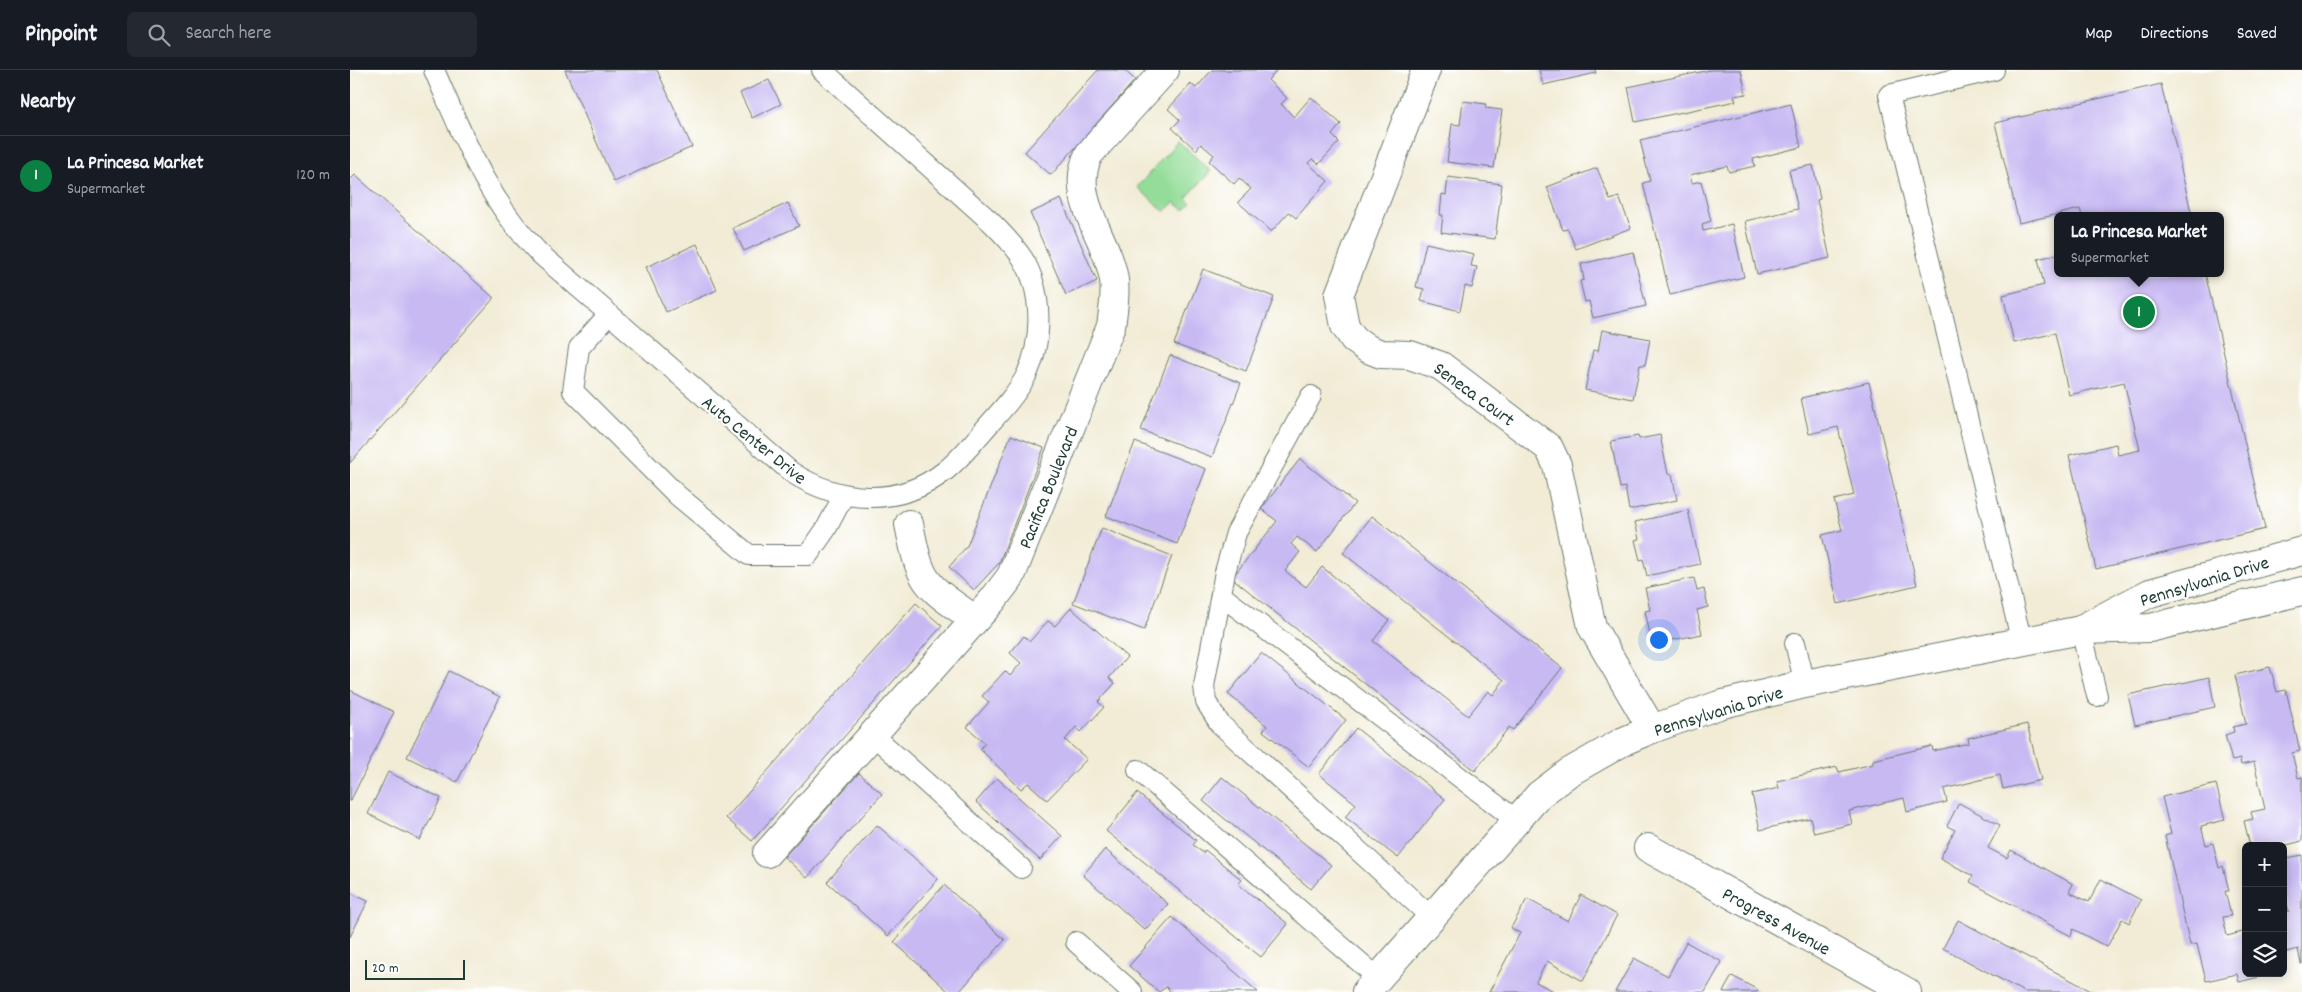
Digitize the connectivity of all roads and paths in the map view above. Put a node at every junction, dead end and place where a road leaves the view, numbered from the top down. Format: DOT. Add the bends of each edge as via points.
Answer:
graph roads {
  1 [pos="434,70"];
  2 [pos="822,70"];
  3 [pos="1165,70"];
  4 [pos="1426,70"];
  5 [pos="1994,70"];
  6 [pos="609,314"];
  7 [pos="1311,396"];
  8 [pos="844,495"];
  9 [pos="909,524"];
  10 [pos="2302,551"];
  11 [pos="2302,590"];
  12 [pos="1222,596"];
  13 [pos="974,619"];
  14 [pos="2081,630"];
  15 [pos="1795,643"];
  16 [pos="2022,643"];
  17 [pos="1805,684"];
  18 [pos="2098,696"];
  19 [pos="1652,729"];
  20 [pos="872,734"];
  21 [pos="1138,770"];
  22 [pos="1516,820"];
  23 [pos="1648,848"];
  24 [pos="767,853"];
  25 [pos="1021,868"];
  26 [pos="1432,917"];
  27 [pos="1076,942"];
  28 [pos="1372,985"];
  29 [pos="1132,992"];
  30 [pos="1907,992"];
  1 -- 6 [label="lane, Auto Center Drive" via="468,148 506,217 539,253"];
  2 -- 8 [label="lane, Auto Center Drive" via="1013,244 1032,279 1038,318 1035,348 1026,376 988,425 946,470 918,488 886,497"];
  3 -- 13 [label="street, Pacifica Boulevard" via="1084,164 1084,199 1114,279 1111,326 1011,576"];
  4 -- 19 [label="street, Seneca Court" via="1339,294 1345,326 1354,339 1368,349 1381,354 1410,355 1441,366 1549,448 1557,465 1592,627"];
  5 -- 16 [label="lane" via="1889,95"];
  6 -- 8 [label="lane, Auto Center Drive" via="791,472 809,484"];
  6 -- 8 [label="lane" via="579,348 573,391 677,495 749,554 808,555"];
  7 -- 12 [label="lane" via="1236,533 1224,572"];
  9 -- 13 [label="street" via="919,569 925,581 936,593"];
  10 -- 14 [label="street, Pennsylvania Drive" via="2150,593"];
  11 -- 14 [label="street, Pennsylvania Drive" via="2150,628"];
  12 -- 22 [label="lane"];
  12 -- 26 [label="lane" via="1204,686 1206,702 1213,715"];
  13 -- 20 [label="street, Pacifica Boulevard"];
  14 -- 16 [label="street, Pennsylvania Drive"];
  14 -- 18 [label="lane"];
  15 -- 17 [label="lane"];
  16 -- 17 [label="street, Pennsylvania Drive"];
  17 -- 19 [label="street, Pennsylvania Drive" via="1719,705"];
  19 -- 22 [label="street, Pennsylvania Drive" via="1568,773 1539,795"];
  20 -- 24 [label="street, Pacifica Boulevard"];
  20 -- 25 [label="lane"];
  21 -- 28 [label="lane"];
  22 -- 26 [label="street, Pennsylvania Drive"];
  23 -- 30 [label="street, Progress Avenue"];
  26 -- 28 [label="street, Pennsylvania Drive"];
  27 -- 29 [label="lane"];
}
